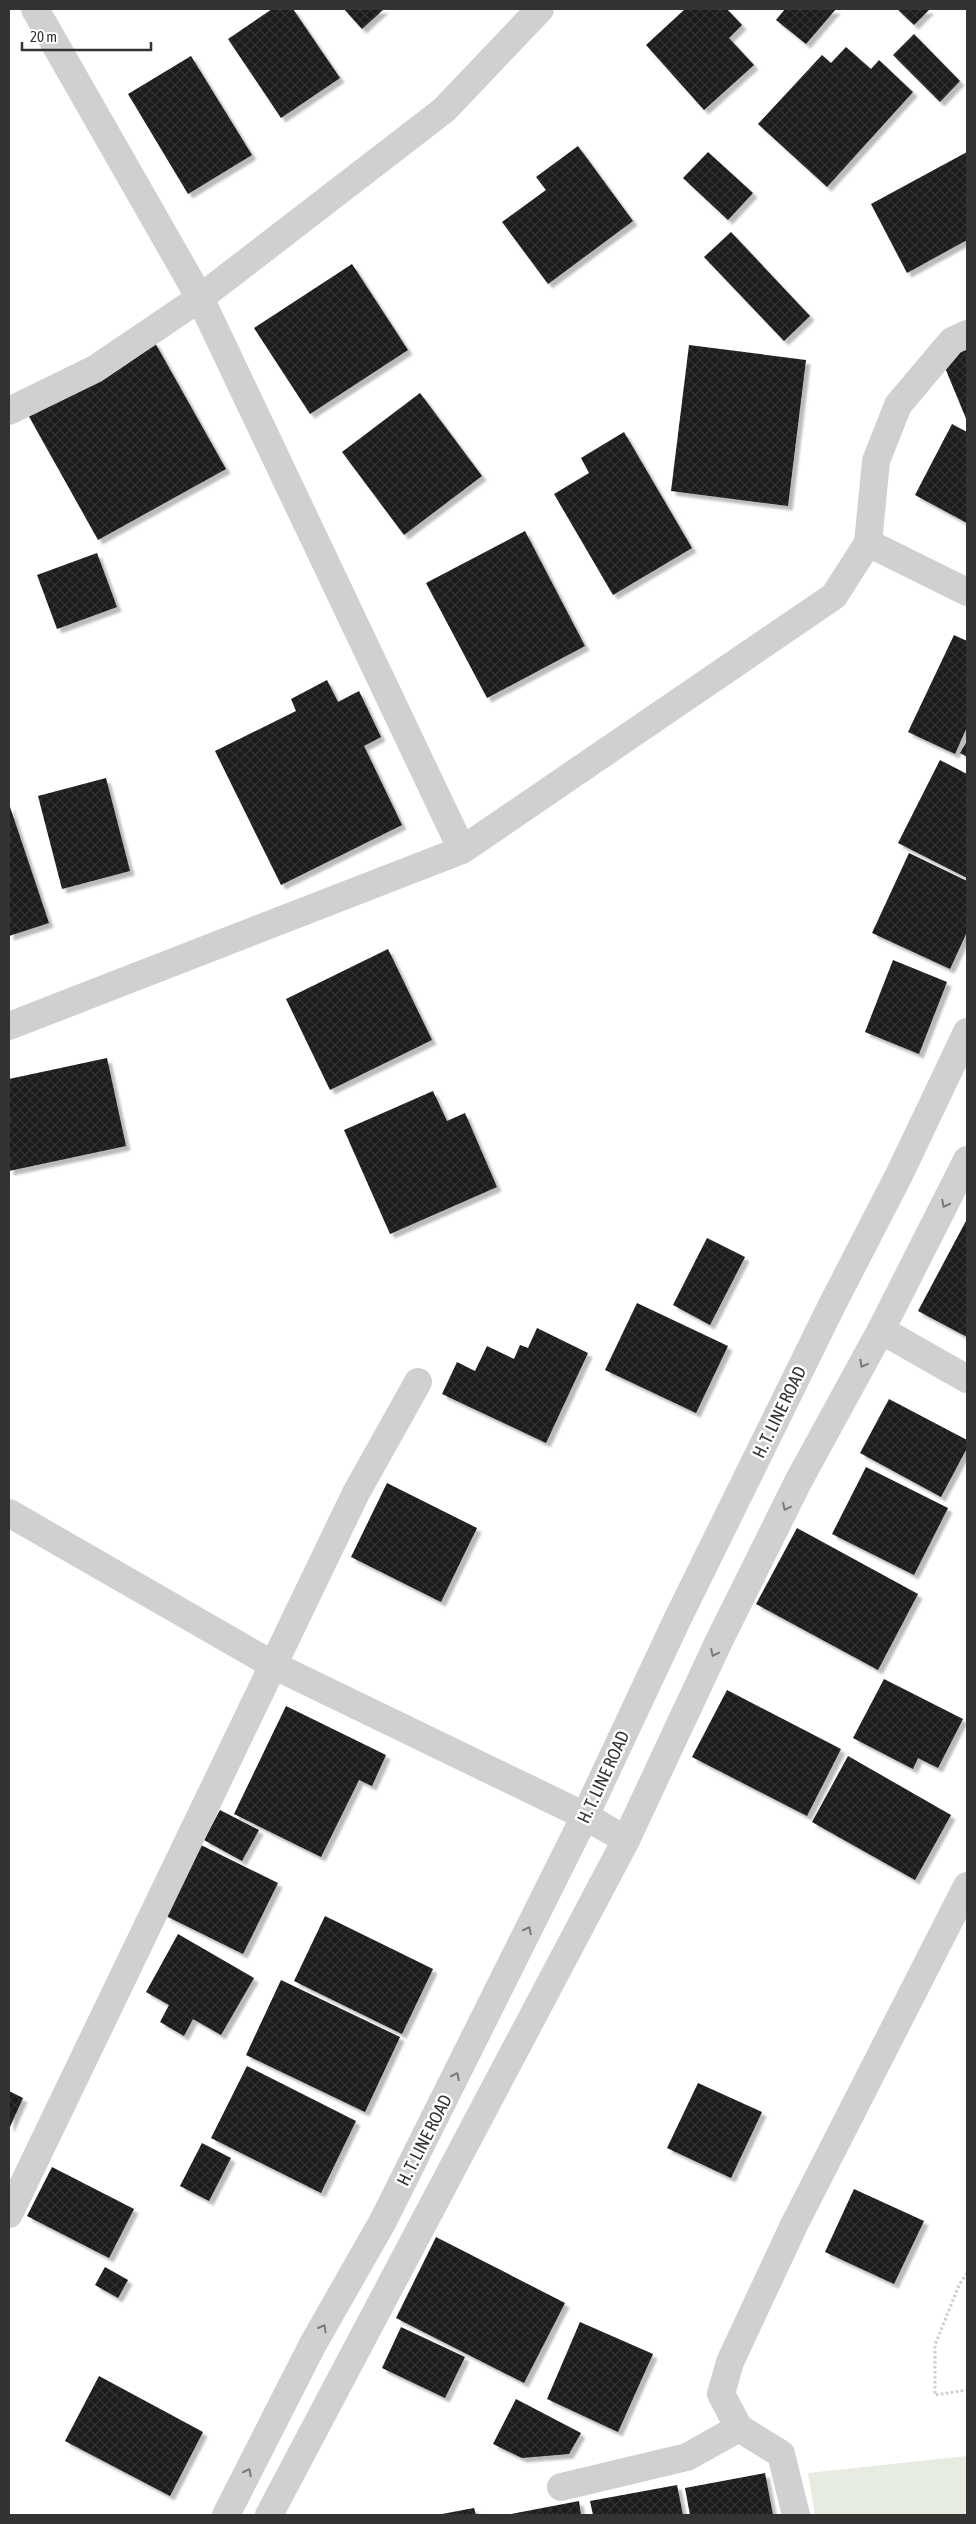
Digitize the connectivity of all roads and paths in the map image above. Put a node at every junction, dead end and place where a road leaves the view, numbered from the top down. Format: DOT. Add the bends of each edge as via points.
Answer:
graph roads {
  1 [pos="35,9"];
  2 [pos="540,9"];
  3 [pos="200,298"];
  4 [pos="967,334"];
  5 [pos="9,411"];
  6 [pos="868,543"];
  7 [pos="967,592"];
  8 [pos="462,850"];
  9 [pos="9,1026"];
  10 [pos="967,1032"];
  11 [pos="967,1160"];
  12 [pos="881,1330"];
  13 [pos="967,1379"];
  14 [pos="418,1382"];
  15 [pos="9,1513"];
  16 [pos="273,1665"];
  17 [pos="585,1816"];
  18 [pos="626,1840"];
  19 [pos="967,1886"];
  20 [pos="9,2214"];
  21 [pos="967,2273"];
  22 [pos="967,2390"];
  23 [pos="739,2428"];
  24 [pos="561,2487"];
  25 [pos="226,2515"];
  26 [pos="269,2515"];
  27 [pos="796,2515"];
  1 -- 3 [label="street"];
  2 -- 3 [label="street" via="444,110"];
  3 -- 5 [label="street" via="95,369"];
  3 -- 8 [label="street"];
  4 -- 6 [label="street" via="952,341 898,405 876,461"];
  6 -- 7 [label="street"];
  6 -- 8 [label="street" via="834,596"];
  8 -- 9 [label="street"];
  10 -- 17 [label="street, H. T. LINE ROAD" via="683,1609"];
  11 -- 12 [label="street, one-way"];
  12 -- 13 [label="street"];
  12 -- 18 [label="street, one-way" via="795,1488"];
  14 -- 16 [label="street" via="356,1493"];
  15 -- 16 [label="street"];
  16 -- 17 [label="street"];
  16 -- 20 [label="street"];
  17 -- 18 [label="street"];
  25 -- 17 [label="street, H. T. LINE ROAD, one-way" via="313,2344 383,2221"];
  18 -- 26 [label="street"];
  19 -- 23 [label="street" via="794,2225 730,2362 722,2394"];
  21 -- 22 [label="path" via="959,2285 936,2345 935,2395"];
  23 -- 24 [label="street" via="687,2457"];
  23 -- 27 [label="street" via="780,2454"];
}
